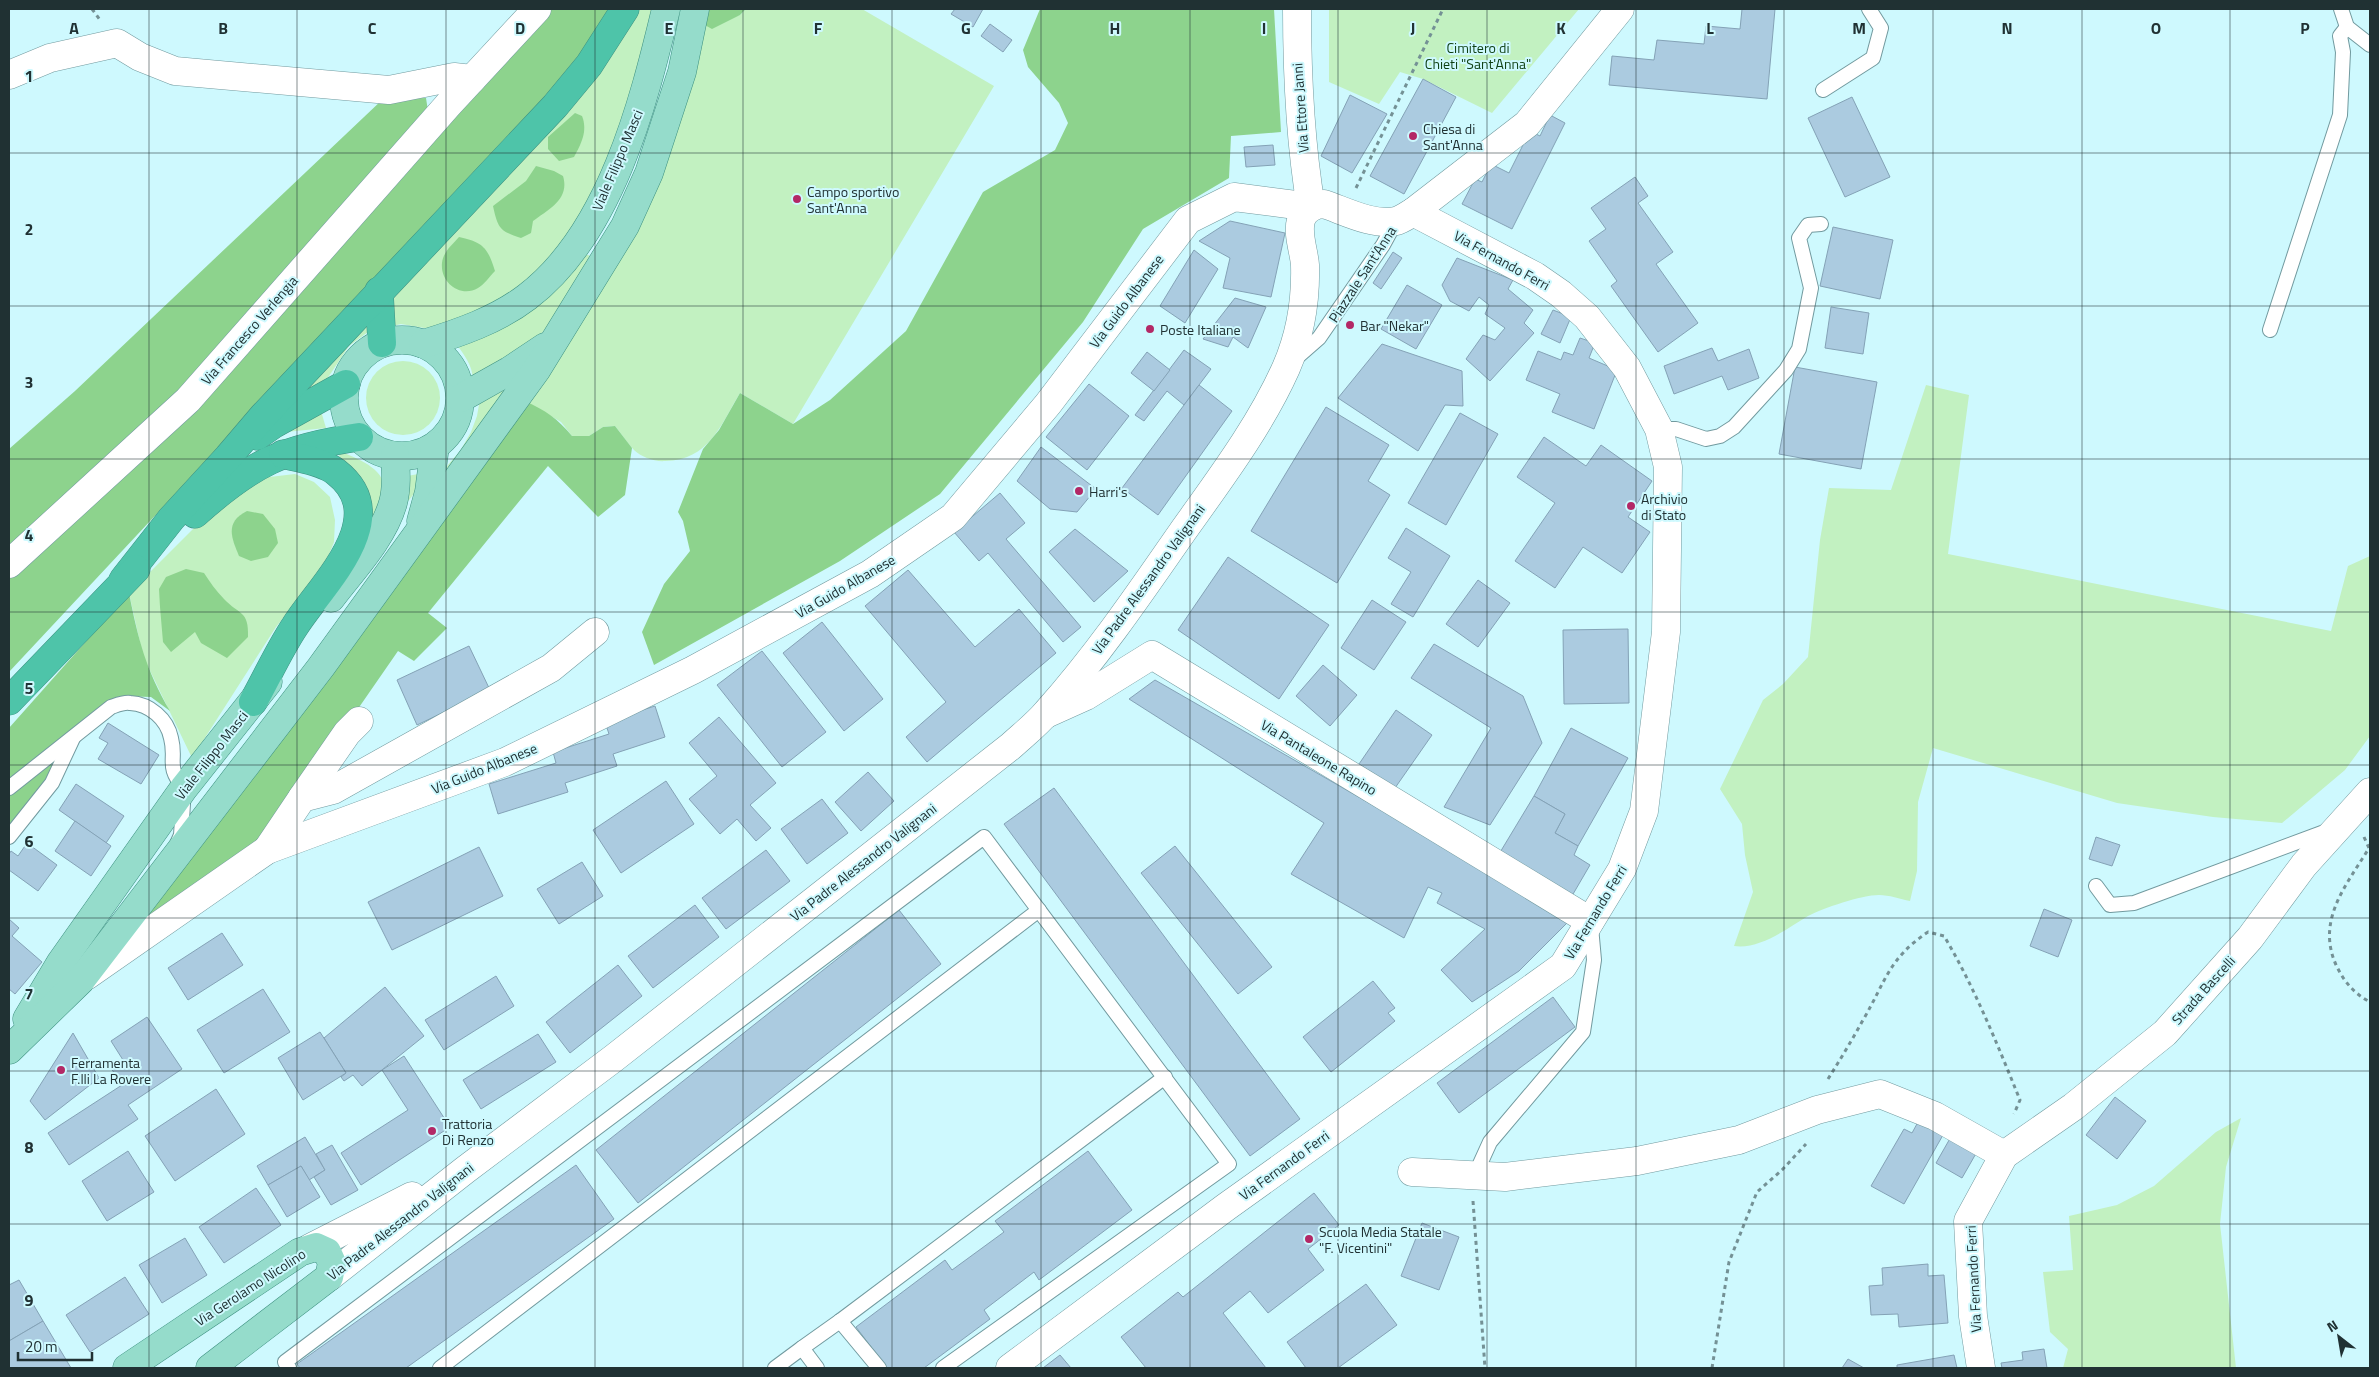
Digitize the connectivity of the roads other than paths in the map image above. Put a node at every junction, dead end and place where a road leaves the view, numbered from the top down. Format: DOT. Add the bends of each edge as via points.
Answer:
graph roads {
  1 [pos="536,9"];
  2 [pos="626,9"];
  3 [pos="666,9"];
  4 [pos="695,9"];
  5 [pos="1296,9"];
  6 [pos="1620,9"];
  7 [pos="1869,9"];
  8 [pos="2341,9"];
  9 [pos="2347,27"];
  10 [pos="2370,45"];
  11 [pos="9,74"];
  12 [pos="472,79"];
  13 [pos="1824,90"];
  14 [pos="1311,207"];
  15 [pos="1404,217"];
  16 [pos="1821,224"];
  17 [pos="379,291"];
  18 [pos="2270,330"];
  19 [pos="555,340"];
  20 [pos="382,343"];
  21 [pos="423,344"];
  22 [pos="1287,366"];
  23 [pos="346,384"];
  24 [pos="461,398"];
  25 [pos="1659,429"];
  26 [pos="358,436"];
  27 [pos="435,446"];
  28 [pos="282,454"];
  29 [pos="395,456"];
  30 [pos="228,457"];
  31 [pos="416,536"];
  32 [pos="9,564"];
  33 [pos="123,580"];
  34 [pos="595,632"];
  35 [pos="9,701"];
  36 [pos="253,702"];
  37 [pos="1046,714"];
  38 [pos="359,722"];
  39 [pos="74,735"];
  40 [pos="9,788"];
  41 [pos="184,788"];
  42 [pos="2370,792"];
  43 [pos="302,798"];
  44 [pos="2338,827"];
  45 [pos="9,837"];
  46 [pos="267,850"];
  47 [pos="165,871"];
  48 [pos="2096,886"];
  49 [pos="1039,910"];
  50 [pos="1590,921"];
  51 [pos="81,980"];
  52 [pos="12,1043"];
  53 [pos="1164,1077"];
  54 [pos="2004,1155"];
  55 [pos="465,1170"];
  56 [pos="1412,1172"];
  57 [pos="1475,1175"];
  58 [pos="310,1248"];
  59 [pos="329,1277"];
  60 [pos="840,1321"];
  61 [pos="802,1348"];
  62 [pos="128,1368"];
  63 [pos="210,1368"];
  64 [pos="289,1368"];
  65 [pos="440,1368"];
  66 [pos="776,1368"];
  67 [pos="817,1368"];
  68 [pos="879,1368"];
  69 [pos="943,1368"];
  70 [pos="1010,1368"];
  71 [pos="1980,1368"];
  1 -- 12 [label="street, Via Francesco Verlengia"];
  2 -- 17 [label="highway" via="589,65 555,106"];
  3 -- 21 [label="main road, Viale Filippo Masci" via="654,62 633,126 598,210 579,240 556,270 527,298 497,316"];
  4 -- 19 [label="main road, Viale Filippo Masci" via="682,72 649,173 625,226"];
  5 -- 14 [label="street, Via Ettore Janni" via="1298,89"];
  6 -- 15 [label="street" via="1527,124"];
  7 -- 13 [label="lane" via="1881,28 1873,58"];
  8 -- 9 [label="lane"];
  9 -- 10 [label="lane"];
  9 -- 18 [label="lane" via="2340,36 2343,52 2340,115"];
  11 -- 12 [label="street" via="50,58 117,43 140,57 175,71 389,90 454,77"];
  12 -- 32 [label="street, Via Francesco Verlengia" via="188,400"];
  14 -- 15 [label="street, Piazzale Sant'Anna" via="1324,204 1371,220"];
  14 -- 22 [label="street, Via Padre Alessandro Valignani" via="1301,220 1305,301"];
  14 -- 46 [label="street, Via Guido Albanese" via="1234,197 1188,220 1048,404 953,517 870,574 694,670 505,762"];
  15 -- 22 [label="lane, Piazzale Sant'Anna" via="1319,338"];
  15 -- 25 [label="street, Via Fernando Ferri" via="1535,276 1581,311 1627,368"];
  16 -- 25 [label="lane" via="1808,225 1799,238 1811,288 1799,349 1786,370 1734,427 1720,436 1706,439 1676,429"];
  17 -- 20 [label="highway"];
  17 -- 30 [label="highway"];
  19 -- 24 [label="main road, Viale Filippo Masci"];
  19 -- 31 [label="main road, Viale Filippo Masci"];
  20 -- 21 [label="main road" via="410,340"];
  20 -- 23 [label="main road" via="359,359"];
  21 -- 24 [label="main road" via="436,350 455,371"];
  22 -- 37 [label="street, Via Padre Alessandro Valignani" via="1274,393 1222,475 1133,604"];
  23 -- 26 [label="main road" via="345,412"];
  23 -- 30 [label="highway" via="274,424"];
  24 -- 27 [label="main road" via="454,425"];
  25 -- 50 [label="street, Via Fernando Ferri" via="1668,467 1666,632 1644,811 1622,869"];
  26 -- 28 [label="highway" via="313,444"];
  26 -- 29 [label="main road" via="381,453"];
  27 -- 29 [label="main road" via="423,453"];
  27 -- 31 [label="main road, Viale Filippo Masci" via="429,492"];
  28 -- 33 [label="highway" via="232,483"];
  28 -- 36 [label="highway" via="326,466 336,472 353,494 358,523 347,554 295,626"];
  29 -- 36 [label="main road, Viale Filippo Masci" via="393,501 381,530"];
  30 -- 33 [label="highway" via="171,519"];
  31 -- 47 [label="main road, Viale Filippo Masci" via="316,674"];
  33 -- 35 [label="highway"];
  34 -- 43 [label="street" via="551,668 333,790"];
  36 -- 41 [label="main road, Viale Filippo Masci"];
  37 -- 50 [label="street, Via Pantaleone Rapino" via="1086,696 1152,655"];
  37 -- 55 [label="street, Via Padre Alessandro Valignani" via="1011,746 629,1046"];
  38 -- 43 [label="street" via="347,733"];
  39 -- 40 [label="lane"];
  39 -- 41 [label="lane" via="111,707 130,703 150,708 164,720 172,738 173,775"];
  39 -- 45 [label="lane" via="52,783"];
  41 -- 47 [label="lane" via="181,835"];
  41 -- 52 [label="main road, Viale Filippo Masci" via="61,962"];
  42 -- 44 [label="street, Strada Bascelli"];
  43 -- 46 [label="street, Via Guido Albanese"];
  44 -- 48 [label="lane" via="2134,903 2110,905"];
  44 -- 54 [label="street, Strada Bascelli" via="2304,865 2250,938 2165,1033 2073,1107"];
  46 -- 51 [label="street, Via Guido Albanese"];
  47 -- 51 [label="main road, Viale Filippo Masci"];
  49 -- 53 [label="lane"];
  49 -- 64 [label="lane" via="984,837 285,1362"];
  49 -- 65 [label="lane"];
  50 -- 57 [label="lane" via="1594,960 1583,1032 1490,1142"];
  50 -- 70 [label="street, Via Fernando Ferri" via="1563,966 1226,1207"];
  51 -- 52 [label="main road, Viale Filippo Masci"];
  53 -- 60 [label="lane"];
  53 -- 69 [label="lane" via="1229,1164"];
  54 -- 57 [label="street" via="1935,1116 1880,1094 1817,1110 1739,1140 1637,1161 1505,1176"];
  54 -- 71 [label="street, Via Fernando Ferri" via="1968,1221 1973,1316"];
  55 -- 58 [label="street"];
  55 -- 59 [label="street, Via Padre Alessandro Valignani"];
  56 -- 57 [label="street"];
  58 -- 59 [label="main road, Via Gerolamo Nicolino" via="321,1249 329,1255 332,1263"];
  58 -- 62 [label="main road, Via Gerolamo Nicolino"];
  59 -- 63 [label="main road, Via Padre Alessandro Valignani"];
  60 -- 61 [label="lane"];
  60 -- 68 [label="lane"];
  61 -- 66 [label="lane"];
  61 -- 67 [label="lane"];
}
